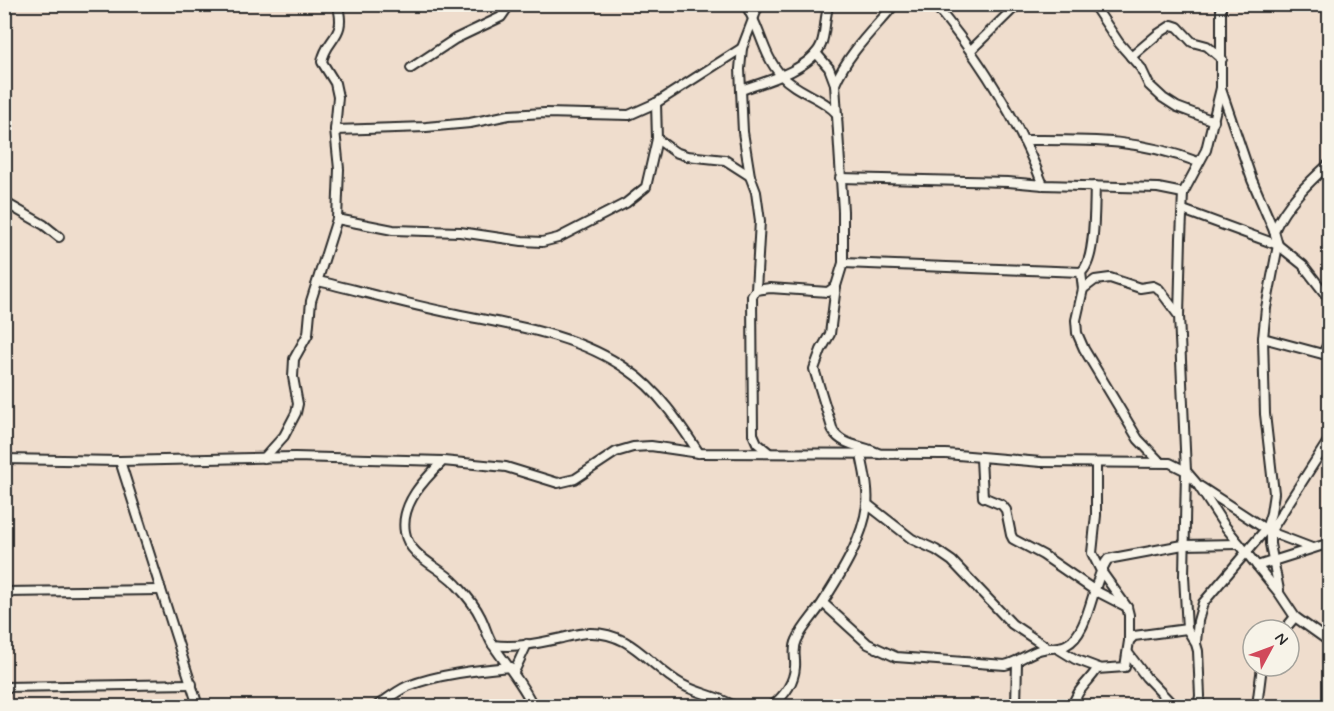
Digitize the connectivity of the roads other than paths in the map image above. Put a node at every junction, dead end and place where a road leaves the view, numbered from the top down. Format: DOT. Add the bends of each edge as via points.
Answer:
graph roads {
  1 [pos="510,4"];
  2 [pos="745,4"];
  3 [pos="759,4"];
  4 [pos="829,4"];
  5 [pos="895,4"];
  6 [pos="934,4"];
  7 [pos="1018,4"];
  8 [pos="1093,4"];
  9 [pos="1221,4"];
  10 [pos="339,6"];
  11 [pos="754,17"];
  12 [pos="742,48"];
  13 [pos="971,50"];
  14 [pos="816,53"];
  15 [pos="1131,57"];
  16 [pos="1222,59"];
  17 [pos="411,68"];
  18 [pos="781,75"];
  19 [pos="836,84"];
  20 [pos="1221,87"];
  21 [pos="741,90"];
  22 [pos="656,104"];
  23 [pos="838,116"];
  24 [pos="1214,121"];
  25 [pos="335,130"];
  26 [pos="657,139"];
  27 [pos="1023,140"];
  28 [pos="1198,162"];
  29 [pos="1329,163"];
  30 [pos="750,176"];
  31 [pos="840,178"];
  32 [pos="1043,185"];
  33 [pos="1095,186"];
  34 [pos="1183,193"];
  35 [pos="4,202"];
  36 [pos="1183,210"];
  37 [pos="337,219"];
  38 [pos="1274,231"];
  39 [pos="59,237"];
  40 [pos="1278,245"];
  41 [pos="843,263"];
  42 [pos="1081,272"];
  43 [pos="318,281"];
  44 [pos="836,286"];
  45 [pos="1083,289"];
  46 [pos="756,290"];
  47 [pos="1329,300"];
  48 [pos="1179,316"];
  49 [pos="1263,338"];
  50 [pos="1329,339"];
  51 [pos="1326,355"];
  52 [pos="1329,438"];
  53 [pos="768,452"];
  54 [pos="699,453"];
  55 [pos="861,455"];
  56 [pos="881,455"];
  57 [pos="264,458"];
  58 [pos="981,458"];
  59 [pos="4,459"];
  60 [pos="120,461"];
  61 [pos="443,461"];
  62 [pos="1160,462"];
  63 [pos="1096,464"];
  64 [pos="1186,471"];
  65 [pos="1198,485"];
  66 [pos="867,504"];
  67 [pos="1268,530"];
  68 [pos="1329,543"];
  69 [pos="1239,544"];
  70 [pos="1183,545"];
  71 [pos="1312,548"];
  72 [pos="1246,554"];
  73 [pos="1273,560"];
  74 [pos="1257,566"];
  75 [pos="1101,571"];
  76 [pos="161,590"];
  77 [pos="1094,590"];
  78 [pos="4,592"];
  79 [pos="1280,593"];
  80 [pos="823,603"];
  81 [pos="1127,607"];
  82 [pos="1295,617"];
  83 [pos="1187,629"];
  84 [pos="1129,641"];
  85 [pos="1329,642"];
  86 [pos="1196,644"];
  87 [pos="493,645"];
  88 [pos="527,645"];
  89 [pos="1048,648"];
  90 [pos="1057,648"];
  91 [pos="1128,653"];
  92 [pos="1017,662"];
  93 [pos="1099,668"];
  94 [pos="1124,668"];
  95 [pos="512,670"];
  96 [pos="1146,677"];
  97 [pos="1260,678"];
  98 [pos="192,684"];
  99 [pos="4,687"];
  100 [pos="198,706"];
  101 [pos="377,706"];
  102 [pos="533,706"];
  103 [pos="734,706"];
  104 [pos="772,706"];
  105 [pos="1016,706"];
  106 [pos="1073,706"];
  107 [pos="1174,706"];
  108 [pos="1198,706"];
  109 [pos="1257,706"];
  1 -- 17 [label="street" via="501,17 455,39"];
  2 -- 11 [label="street"];
  3 -- 11 [label="street"];
  4 -- 14 [label="street"];
  5 -- 19 [label="street" via="851,55"];
  6 -- 13 [label="street"];
  7 -- 13 [label="street"];
  8 -- 15 [label="street"];
  9 -- 16 [label="street"];
  10 -- 25 [label="street" via="340,30 322,62 337,90"];
  11 -- 12 [label="street"];
  11 -- 18 [label="street"];
  12 -- 21 [label="street"];
  12 -- 22 [label="street"];
  13 -- 27 [label="street"];
  14 -- 18 [label="street"];
  14 -- 19 [label="street"];
  15 -- 16 [label="street" via="1172,25"];
  15 -- 24 [label="street" via="1149,84 1168,102"];
  16 -- 20 [label="street"];
  18 -- 21 [label="street"];
  18 -- 23 [label="street" via="826,103"];
  19 -- 23 [label="street"];
  20 -- 24 [label="street"];
  20 -- 38 [label="street" via="1252,180"];
  21 -- 30 [label="street"];
  22 -- 25 [label="street" via="629,115 545,113 426,128"];
  22 -- 26 [label="street"];
  23 -- 31 [label="street"];
  24 -- 28 [label="street" via="1206,150"];
  25 -- 37 [label="street" via="339,169"];
  26 -- 30 [label="street" via="687,156 725,160"];
  26 -- 37 [label="street" via="646,187 639,194 573,232 542,242 460,232 393,230"];
  27 -- 28 [label="street" via="1129,142"];
  27 -- 32 [label="street"];
  28 -- 34 [label="street"];
  29 -- 38 [label="street" via="1289,205"];
  30 -- 46 [label="street" via="760,221"];
  31 -- 32 [label="street"];
  31 -- 41 [label="street"];
  32 -- 33 [label="street"];
  33 -- 34 [label="street" via="1158,188"];
  33 -- 42 [label="street" via="1090,256"];
  34 -- 36 [label="street"];
  35 -- 39 [label="street"];
  36 -- 40 [label="street"];
  36 -- 48 [label="street"];
  37 -- 43 [label="street"];
  38 -- 40 [label="street"];
  40 -- 47 [label="street" via="1303,265"];
  40 -- 49 [label="street"];
  41 -- 42 [label="street"];
  41 -- 44 [label="street"];
  42 -- 45 [label="street"];
  43 -- 54 [label="street" via="564,338 605,356 646,384"];
  43 -- 57 [label="street" via="311,301 308,334 292,367 296,413 284,436"];
  44 -- 46 [label="street" via="828,292"];
  44 -- 56 [label="street" via="830,334 814,369 837,438"];
  45 -- 48 [label="street" via="1095,280 1110,278 1140,288 1153,286"];
  45 -- 62 [label="street" via="1076,320 1084,349 1138,439"];
  46 -- 53 [label="street" via="751,303 753,434"];
  48 -- 64 [label="street"];
  49 -- 51 [label="street"];
  49 -- 67 [label="street" via="1265,414 1274,493"];
  50 -- 51 [label="street"];
  52 -- 67 [label="street"];
  53 -- 54 [label="street"];
  53 -- 55 [label="street"];
  54 -- 61 [label="street" via="633,447 616,452 575,479 558,483 506,467"];
  55 -- 56 [label="street"];
  55 -- 66 [label="street"];
  56 -- 58 [label="street"];
  57 -- 60 [label="street"];
  57 -- 61 [label="street"];
  58 -- 63 [label="street"];
  58 -- 77 [label="street" via="983,497 1006,510 1013,539"];
  59 -- 60 [label="street"];
  60 -- 76 [label="street"];
  61 -- 87 [label="street" via="418,489 406,512 405,533 418,555 445,573 475,607"];
  62 -- 63 [label="street"];
  62 -- 64 [label="street"];
  63 -- 75 [label="street" via="1092,553"];
  64 -- 65 [label="street"];
  64 -- 70 [label="street"];
  65 -- 67 [label="street"];
  65 -- 69 [label="street"];
  66 -- 80 [label="street" via="852,550"];
  66 -- 89 [label="street" via="912,539 952,561 1012,624"];
  67 -- 71 [label="street"];
  67 -- 72 [label="street"];
  67 -- 73 [label="street"];
  68 -- 71 [label="street"];
  69 -- 70 [label="street"];
  69 -- 72 [label="street"];
  70 -- 75 [label="street" via="1108,559"];
  70 -- 83 [label="street"];
  71 -- 73 [label="street"];
  72 -- 74 [label="street"];
  72 -- 86 [label="street" via="1203,603"];
  73 -- 74 [label="street"];
  73 -- 79 [label="street"];
  74 -- 79 [label="street"];
  75 -- 77 [label="street"];
  75 -- 81 [label="street"];
  76 -- 78 [label="street"];
  76 -- 98 [label="street"];
  77 -- 81 [label="street"];
  77 -- 90 [label="street" via="1082,626 1070,643"];
  79 -- 82 [label="street"];
  80 -- 92 [label="street" via="868,644 896,657 1005,666"];
  80 -- 104 [label="street" via="797,639 794,678"];
  81 -- 84 [label="street"];
  82 -- 85 [label="street"];
  83 -- 84 [label="street" via="1134,636"];
  83 -- 86 [label="street"];
  84 -- 91 [label="street"];
  86 -- 108 [label="street"];
  87 -- 88 [label="street"];
  87 -- 95 [label="street"];
  88 -- 95 [label="street"];
  88 -- 103 [label="street" via="604,633 630,644 680,684"];
  89 -- 90 [label="street"];
  89 -- 92 [label="street"];
  90 -- 93 [label="street"];
  91 -- 94 [label="street"];
  91 -- 96 [label="street"];
  92 -- 105 [label="street"];
  93 -- 94 [label="street"];
  93 -- 106 [label="street" via="1077,694"];
  94 -- 96 [label="street"];
  95 -- 101 [label="street" via="484,669 425,681 406,687"];
  95 -- 102 [label="street"];
  96 -- 107 [label="street"];
  97 -- 109 [label="street"];
  98 -- 99 [label="street"];
  98 -- 100 [label="street"];
}
